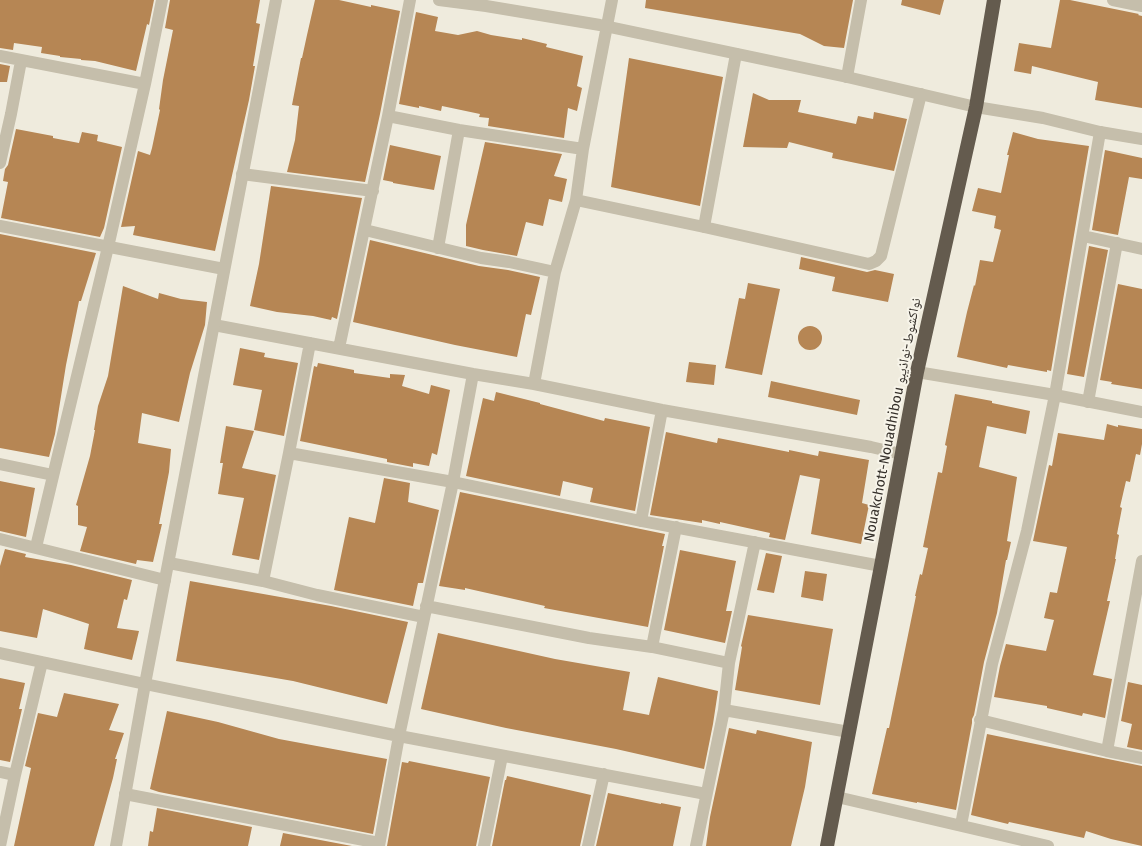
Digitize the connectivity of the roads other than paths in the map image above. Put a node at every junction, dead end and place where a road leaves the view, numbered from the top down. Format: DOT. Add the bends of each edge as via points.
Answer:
graph roads {
  1 [pos="162,0"];
  2 [pos="276,0"];
  3 [pos="410,0"];
  4 [pos="439,0"];
  5 [pos="612,0"];
  6 [pos="862,0"];
  7 [pos="994,0"];
  8 [pos="1119,1"];
  9 [pos="487,3"];
  10 [pos="1142,6"];
  11 [pos="607,27"];
  12 [pos="736,54"];
  13 [pos="0,56"];
  14 [pos="21,61"];
  15 [pos="847,77"];
  16 [pos="145,84"];
  17 [pos="921,94"];
  18 [pos="976,107"];
  19 [pos="388,116"];
  20 [pos="459,130"];
  21 [pos="1100,132"];
  22 [pos="1142,139"];
  23 [pos="583,150"];
  24 [pos="0,164"];
  25 [pos="242,174"];
  26 [pos="373,191"];
  27 [pos="576,200"];
  28 [pos="0,226"];
  29 [pos="704,227"];
  30 [pos="364,230"];
  31 [pos="1083,236"];
  32 [pos="1117,243"];
  33 [pos="108,248"];
  34 [pos="438,248"];
  35 [pos="1142,248"];
  36 [pos="224,269"];
  37 [pos="556,272"];
  38 [pos="214,325"];
  39 [pos="310,343"];
  40 [pos="338,348"];
  41 [pos="917,372"];
  42 [pos="473,374"];
  43 [pos="534,384"];
  44 [pos="1055,395"];
  45 [pos="1088,402"];
  46 [pos="662,410"];
  47 [pos="1142,412"];
  48 [pos="289,453"];
  49 [pos="901,454"];
  50 [pos="0,464"];
  51 [pos="53,474"];
  52 [pos="453,482"];
  53 [pos="641,521"];
  54 [pos="676,527"];
  55 [pos="0,539"];
  56 [pos="755,542"];
  57 [pos="36,547"];
  58 [pos="1142,560"];
  59 [pos="169,563"];
  60 [pos="882,566"];
  61 [pos="166,580"];
  62 [pos="263,581"];
  63 [pos="425,612"];
  64 [pos="652,647"];
  65 [pos="0,653"];
  66 [pos="42,662"];
  67 [pos="729,663"];
  68 [pos="145,684"];
  69 [pos="724,710"];
  70 [pos="980,720"];
  71 [pos="849,732"];
  72 [pos="399,736"];
  73 [pos="1106,751"];
  74 [pos="502,756"];
  75 [pos="1142,758"];
  76 [pos="0,772"];
  77 [pos="604,774"];
  78 [pos="15,776"];
  79 [pos="125,794"];
  80 [pos="706,794"];
  81 [pos="837,797"];
  82 [pos="961,825"];
  83 [pos="1,841"];
  84 [pos="379,845"];
  85 [pos="116,846"];
  86 [pos="484,846"];
  87 [pos="588,846"];
  88 [pos="696,846"];
  89 [pos="827,846"];
  90 [pos="1048,846"];
  1 -- 16 [label="street"];
  2 -- 25 [label="street"];
  3 -- 19 [label="street"];
  4 -- 9 [label="street"];
  5 -- 11 [label="street"];
  6 -- 15 [label="street"];
  7 -- 18 [label="highway, Nouakchott-Nouadhibou نواكشوط-نواذيبو"];
  8 -- 10 [label="street"];
  9 -- 11 [label="street"];
  11 -- 12 [label="street"];
  11 -- 23 [label="street"];
  12 -- 15 [label="street"];
  12 -- 29 [label="street"];
  13 -- 14 [label="street"];
  14 -- 16 [label="street"];
  14 -- 24 [label="street"];
  15 -- 17 [label="street"];
  16 -- 33 [label="street"];
  17 -- 18 [label="street"];
  17 -- 29 [label="street" via="881,256 876,261 869,264"];
  18 -- 21 [label="street"];
  18 -- 41 [label="highway, Nouakchott-Nouadhibou نواكشوط-نواذيبو"];
  19 -- 20 [label="street"];
  19 -- 26 [label="street"];
  20 -- 23 [label="street"];
  20 -- 34 [label="street"];
  21 -- 22 [label="street"];
  21 -- 31 [label="street"];
  23 -- 27 [label="street"];
  25 -- 26 [label="street"];
  25 -- 36 [label="street"];
  26 -- 30 [label="street"];
  27 -- 29 [label="street"];
  27 -- 37 [label="street"];
  28 -- 33 [label="street"];
  30 -- 34 [label="street"];
  30 -- 40 [label="street"];
  31 -- 32 [label="street"];
  31 -- 44 [label="street"];
  32 -- 35 [label="street"];
  32 -- 45 [label="street"];
  33 -- 36 [label="street"];
  33 -- 51 [label="street"];
  34 -- 37 [label="street"];
  36 -- 38 [label="street"];
  37 -- 43 [label="street"];
  38 -- 39 [label="street"];
  38 -- 59 [label="street"];
  39 -- 40 [label="street"];
  39 -- 48 [label="street"];
  40 -- 42 [label="street"];
  41 -- 44 [label="street"];
  41 -- 49 [label="highway, Nouakchott-Nouadhibou نواكشوط-نواذيبو"];
  42 -- 43 [label="street"];
  42 -- 52 [label="street"];
  43 -- 46 [label="street"];
  44 -- 45 [label="street"];
  44 -- 70 [label="street" via="1027,531"];
  45 -- 47 [label="street"];
  46 -- 49 [label="street"];
  46 -- 53 [label="street"];
  48 -- 52 [label="street"];
  48 -- 62 [label="street"];
  49 -- 60 [label="highway, Nouakchott-Nouadhibou نواكشوط-نواذيبو"];
  50 -- 51 [label="street"];
  51 -- 57 [label="street"];
  52 -- 53 [label="street"];
  52 -- 63 [label="street"];
  53 -- 54 [label="street"];
  54 -- 56 [label="street"];
  54 -- 64 [label="street"];
  55 -- 57 [label="street"];
  56 -- 60 [label="street"];
  56 -- 67 [label="street"];
  57 -- 61 [label="street"];
  58 -- 73 [label="street"];
  59 -- 61 [label="street"];
  59 -- 62 [label="street"];
  60 -- 71 [label="highway, Nouakchott-Nouadhibou نواكشوط-نواذيبو"];
  61 -- 68 [label="street"];
  62 -- 63 [label="street" via="318,595"];
  63 -- 64 [label="street"];
  63 -- 72 [label="street"];
  64 -- 67 [label="street"];
  65 -- 66 [label="street"];
  66 -- 68 [label="street"];
  66 -- 78 [label="street"];
  67 -- 69 [label="street"];
  68 -- 72 [label="street"];
  68 -- 79 [label="street"];
  69 -- 71 [label="street"];
  69 -- 80 [label="street"];
  70 -- 73 [label="street"];
  70 -- 82 [label="street"];
  71 -- 81 [label="highway, Nouakchott-Nouadhibou نواكشوط-نواذيبو"];
  72 -- 74 [label="street"];
  72 -- 84 [label="street"];
  73 -- 75 [label="street"];
  74 -- 77 [label="street"];
  74 -- 86 [label="street"];
  76 -- 78 [label="street"];
  77 -- 80 [label="street"];
  77 -- 87 [label="street"];
  78 -- 83 [label="street"];
  79 -- 84 [label="street"];
  79 -- 85 [label="street"];
  80 -- 88 [label="street"];
  81 -- 82 [label="street"];
  81 -- 89 [label="highway, Nouakchott-Nouadhibou نواكشوط-نواذيبو"];
  82 -- 90 [label="street"];
}
